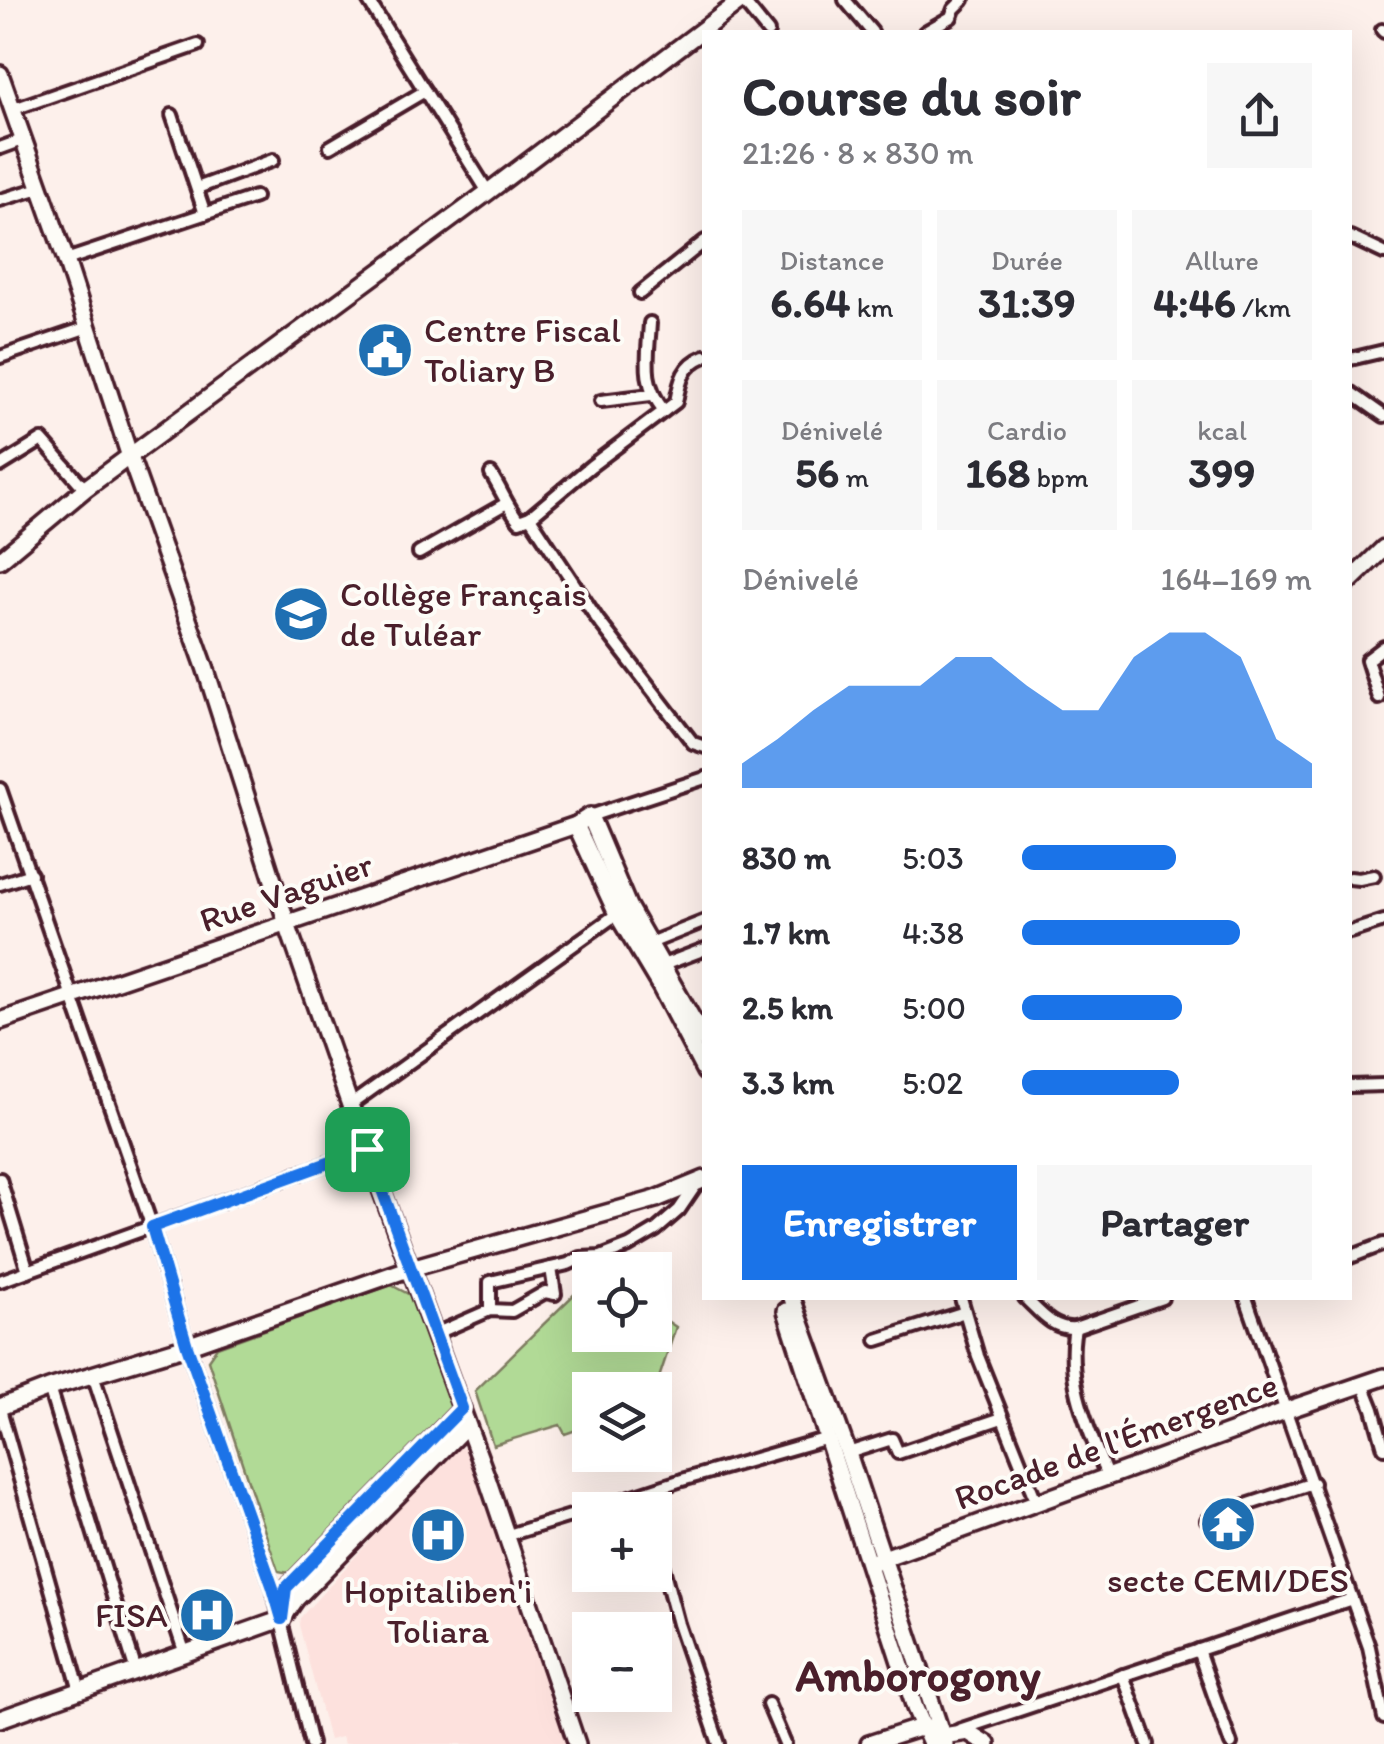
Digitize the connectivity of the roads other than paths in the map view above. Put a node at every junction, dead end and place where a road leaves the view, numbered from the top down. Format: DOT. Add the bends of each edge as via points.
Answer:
graph roads {
  1 [pos="368,0"];
  2 [pos="742,0"];
  3 [pos="845,0"];
  4 [pos="963,0"];
  5 [pos="702,30"];
  6 [pos="702,30"];
  7 [pos="766,30"];
  8 [pos="870,30"];
  9 [pos="928,30"];
  10 [pos="198,45"];
  11 [pos="0,74"];
  12 [pos="425,92"];
  13 [pos="11,110"];
  14 [pos="172,114"];
  15 [pos="22,140"];
  16 [pos="0,148"];
  17 [pos="330,148"];
  18 [pos="272,160"];
  19 [pos="40,188"];
  20 [pos="197,188"];
  21 [pos="488,192"];
  22 [pos="256,197"];
  23 [pos="0,200"];
  24 [pos="205,214"];
  25 [pos="1352,237"];
  26 [pos="702,243"];
  27 [pos="1384,254"];
  28 [pos="66,260"];
  29 [pos="640,294"];
  30 [pos="650,324"];
  31 [pos="88,327"];
  32 [pos="1384,350"];
  33 [pos="0,357"];
  34 [pos="702,358"];
  35 [pos="1352,358"];
  36 [pos="1352,393"];
  37 [pos="651,394"];
  38 [pos="601,400"];
  39 [pos="664,411"];
  40 [pos="1384,416"];
  41 [pos="130,456"];
  42 [pos="0,466"];
  43 [pos="491,474"];
  44 [pos="85,489"];
  45 [pos="505,504"];
  46 [pos="530,516"];
  47 [pos="1384,536"];
  48 [pos="1384,548"];
  49 [pos="419,553"];
  50 [pos="0,560"];
  51 [pos="1352,567"];
  52 [pos="1352,579"];
  53 [pos="1384,648"];
  54 [pos="1379,698"];
  55 [pos="702,747"];
  56 [pos="702,779"];
  57 [pos="0,790"];
  58 [pos="583,820"];
  59 [pos="31,874"];
  60 [pos="1374,876"];
  61 [pos="1352,878"];
  62 [pos="0,884"];
  63 [pos="622,910"];
  64 [pos="1384,921"];
  65 [pos="702,922"];
  66 [pos="287,924"];
  67 [pos="1352,931"];
  68 [pos="650,944"];
  69 [pos="702,950"];
  70 [pos="663,966"];
  71 [pos="72,996"];
  72 [pos="0,1021"];
  73 [pos="702,1036"];
  74 [pos="702,1066"];
  75 [pos="1384,1085"];
  76 [pos="1352,1086"];
  77 [pos="350,1105"];
  78 [pos="367,1149"];
  79 [pos="0,1180"];
  80 [pos="701,1181"];
  81 [pos="152,1227"];
  82 [pos="1384,1244"];
  83 [pos="1352,1256"];
  84 [pos="411,1268"];
  85 [pos="551,1268"];
  86 [pos="28,1271"];
  87 [pos="522,1275"];
  88 [pos="0,1281"];
  89 [pos="783,1300"];
  90 [pos="793,1300"];
  91 [pos="962,1300"];
  92 [pos="1027,1300"];
  93 [pos="1156,1300"];
  94 [pos="1247,1300"];
  95 [pos="527,1301"];
  96 [pos="490,1310"];
  97 [pos="965,1312"];
  98 [pos="1075,1328"];
  99 [pos="435,1334"];
  100 [pos="877,1340"];
  101 [pos="187,1346"];
  102 [pos="93,1376"];
  103 [pos="1384,1377"];
  104 [pos="1363,1384"];
  105 [pos="49,1388"];
  106 [pos="0,1408"];
  107 [pos="462,1408"];
  108 [pos="1287,1410"];
  109 [pos="1002,1418"];
  110 [pos="468,1426"];
  111 [pos="828,1438"];
  112 [pos="1384,1448"];
  113 [pos="848,1453"];
  114 [pos="1107,1476"];
  115 [pos="1312,1483"];
  116 [pos="649,1492"];
  117 [pos="1036,1501"];
  118 [pos="572,1516"];
  119 [pos="1207,1520"];
  120 [pos="505,1536"];
  121 [pos="876,1561"];
  122 [pos="669,1592"];
  123 [pos="1352,1599"];
  124 [pos="282,1619"];
  125 [pos="1198,1650"];
  126 [pos="185,1654"];
  127 [pos="136,1671"];
  128 [pos="1124,1675"];
  129 [pos="80,1691"];
  130 [pos="768,1704"];
  131 [pos="1384,1717"];
  132 [pos="0,1720"];
  133 [pos="925,1726"];
  134 [pos="940,1741"];
  135 [pos="311,1744"];
  136 [pos="577,1744"];
  137 [pos="719,1744"];
  138 [pos="784,1744"];
  139 [pos="869,1744"];
  140 [pos="987,1744"];
  141 [pos="1148,1744"];
  142 [pos="1231,1744"];
  1 -- 12 [label="street"];
  2 -- 6 [label="street"];
  2 -- 7 [label="street"];
  3 -- 8 [label="street"];
  4 -- 9 [label="street"];
  5 -- 21 [label="street"];
  10 -- 13 [label="street"];
  11 -- 13 [label="street"];
  12 -- 17 [label="street"];
  12 -- 21 [label="street"];
  13 -- 15 [label="street"];
  14 -- 20 [label="street"];
  15 -- 16 [label="street"];
  15 -- 19 [label="street"];
  18 -- 20 [label="street"];
  19 -- 23 [label="street"];
  19 -- 28 [label="street"];
  20 -- 24 [label="street"];
  21 -- 41 [label="street"];
  22 -- 24 [label="street"];
  24 -- 28 [label="street"];
  25 -- 27 [label="street"];
  26 -- 29 [label="street"];
  28 -- 31 [label="street"];
  30 -- 37 [label="street"];
  31 -- 33 [label="street"];
  31 -- 41 [label="street"];
  32 -- 35 [label="street"];
  34 -- 39 [label="street" via="689,364 676,402"];
  36 -- 40 [label="street"];
  37 -- 38 [label="street"];
  37 -- 39 [label="street"];
  39 -- 46 [label="street"];
  41 -- 44 [label="street"];
  41 -- 66 [label="street"];
  42 -- 44 [label="street" via="42,440"];
  43 -- 45 [label="street"];
  44 -- 50 [label="street"];
  45 -- 46 [label="street" via="520,521"];
  45 -- 49 [label="street"];
  46 -- 55 [label="street" via="598,620"];
  47 -- 51 [label="street"];
  48 -- 52 [label="street"];
  53 -- 54 [label="street" via="1367,660"];
  56 -- 58 [label="street"];
  57 -- 59 [label="street"];
  58 -- 63 [label="street"];
  58 -- 66 [label="street, Rue Vaguier"];
  59 -- 62 [label="street"];
  59 -- 71 [label="street"];
  60 -- 61 [label="street"];
  63 -- 68 [label="street"];
  63 -- 74 [label="street"];
  63 -- 77 [label="street"];
  64 -- 67 [label="street"];
  65 -- 68 [label="street"];
  66 -- 71 [label="street, Rue Vaguier"];
  66 -- 77 [label="street"];
  68 -- 70 [label="street"];
  69 -- 70 [label="street"];
  70 -- 73 [label="street"];
  71 -- 72 [label="street, Rue Vaguier"];
  71 -- 81 [label="street"];
  75 -- 76 [label="street"];
  77 -- 78 [label="street"];
  78 -- 81 [label="street"];
  78 -- 84 [label="street"];
  79 -- 86 [label="street"];
  80 -- 84 [label="street" via="656,1200"];
  80 -- 85 [label="street" via="656,1230 601,1257"];
  81 -- 86 [label="street"];
  81 -- 101 [label="street"];
  82 -- 83 [label="street"];
  84 -- 99 [label="street"];
  84 -- 101 [label="street"];
  85 -- 87 [label="street"];
  85 -- 95 [label="street" via="555,1294"];
  86 -- 88 [label="street"];
  87 -- 95 [label="street"];
  87 -- 96 [label="street" via="490,1282"];
  89 -- 111 [label="street"];
  90 -- 113 [label="street"];
  91 -- 97 [label="street"];
  92 -- 98 [label="street" via="1052,1323"];
  93 -- 98 [label="street"];
  94 -- 108 [label="street"];
  95 -- 96 [label="street" via="512,1311"];
  96 -- 99 [label="street"];
  97 -- 100 [label="street"];
  97 -- 109 [label="street"];
  98 -- 114 [label="street" via="1079,1405"];
  99 -- 107 [label="street"];
  101 -- 102 [label="street"];
  101 -- 124 [label="street"];
  102 -- 105 [label="street"];
  102 -- 126 [label="street"];
  103 -- 104 [label="street, Rocade de l'Émergence"];
  104 -- 108 [label="street, Rocade de l'Émergence"];
  104 -- 112 [label="street"];
  105 -- 106 [label="street"];
  105 -- 127 [label="street"];
  106 -- 129 [label="street"];
  107 -- 110 [label="street"];
  107 -- 124 [label="street" via="286,1588"];
  108 -- 114 [label="street, Rocade de l'Émergence"];
  108 -- 115 [label="street"];
  109 -- 113 [label="street" via="898,1452 892,1440"];
  109 -- 117 [label="street"];
  110 -- 120 [label="street"];
  110 -- 124 [label="street"];
  111 -- 116 [label="street"];
  111 -- 121 [label="street"];
  113 -- 121 [label="street"];
  114 -- 117 [label="street, Rocade de l'Émergence"];
  115 -- 119 [label="street"];
  115 -- 123 [label="street"];
  117 -- 121 [label="street, Rocade de l'Émergence"];
  118 -- 120 [label="street"];
  120 -- 136 [label="street"];
  121 -- 133 [label="street"];
  121 -- 134 [label="street"];
  122 -- 137 [label="street"];
  123 -- 125 [label="street"];
  123 -- 131 [label="street"];
  124 -- 126 [label="street"];
  124 -- 135 [label="street"];
  125 -- 128 [label="street"];
  125 -- 142 [label="street"];
  126 -- 127 [label="street"];
  127 -- 129 [label="street"];
  128 -- 134 [label="street"];
  128 -- 141 [label="street"];
  129 -- 132 [label="street"];
  130 -- 138 [label="street"];
  133 -- 134 [label="street"];
  133 -- 139 [label="street"];
  134 -- 140 [label="street" via="968,1732"];
}
